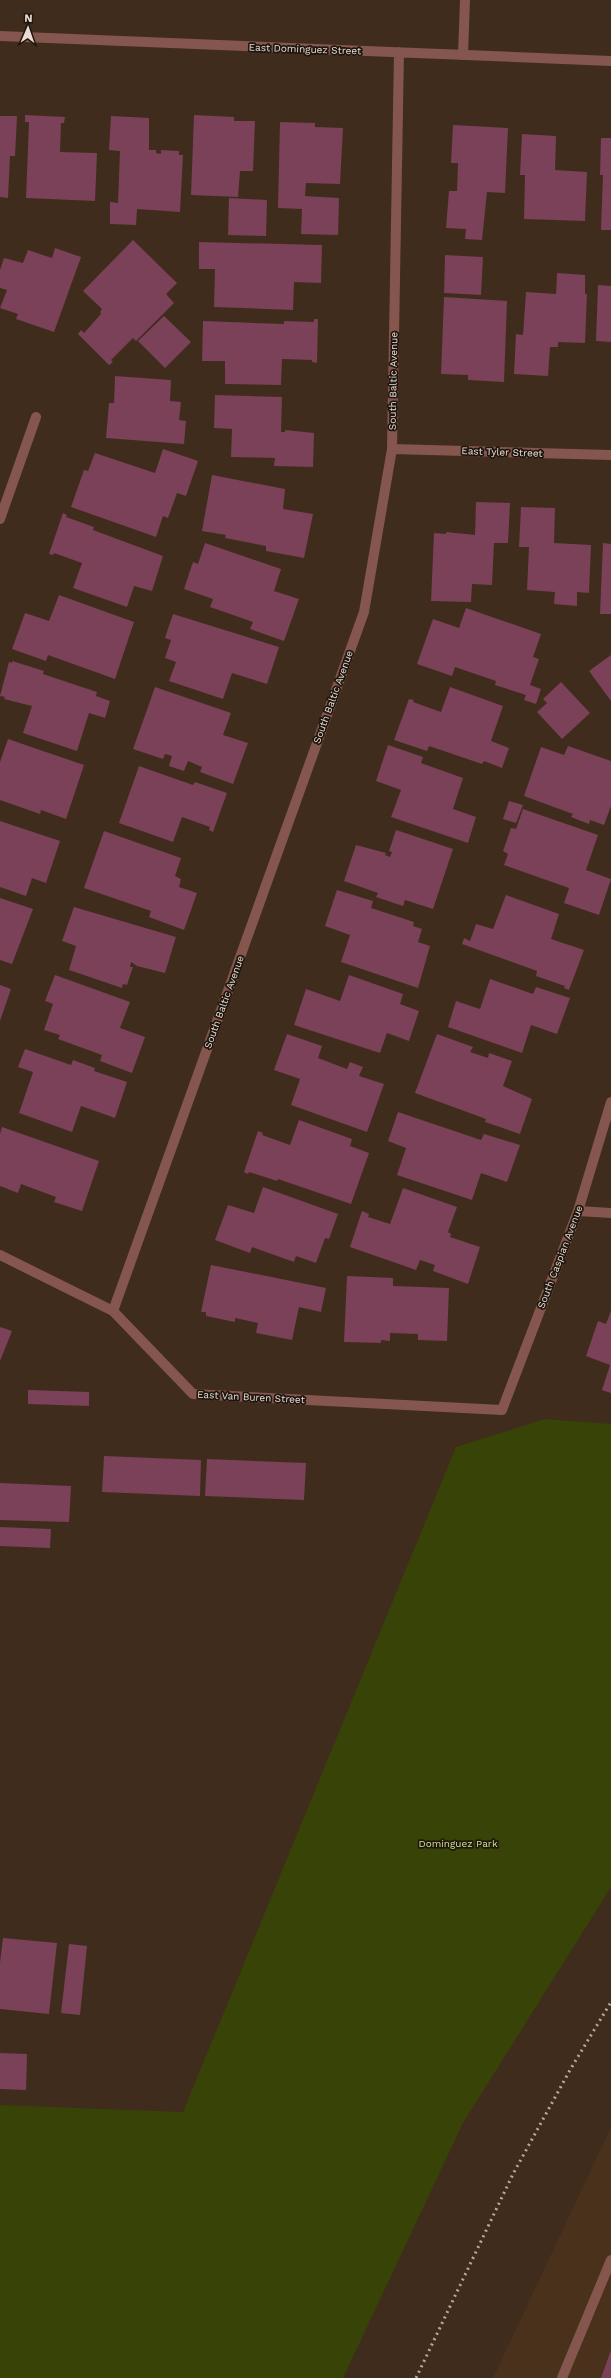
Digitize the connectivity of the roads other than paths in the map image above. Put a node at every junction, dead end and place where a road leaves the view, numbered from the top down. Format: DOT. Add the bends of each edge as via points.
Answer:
graph roads {
  1 [pos="465,0"];
  2 [pos="0,36"];
  3 [pos="399,52"];
  4 [pos="463,55"];
  5 [pos="611,61"];
  6 [pos="36,417"];
  7 [pos="392,449"];
  8 [pos="611,455"];
  9 [pos="0,519"];
  10 [pos="611,1102"];
  11 [pos="578,1211"];
  12 [pos="611,1213"];
  13 [pos="0,1255"];
  14 [pos="113,1311"];
  15 [pos="502,1410"];
  16 [pos="611,2260"];
  17 [pos="562,2378"];
  1 -- 4 [label="street"];
  2 -- 3 [label="street, East Dominguez Street"];
  3 -- 4 [label="street, East Dominguez Street"];
  3 -- 7 [label="street, South Baltic Avenue"];
  4 -- 5 [label="street, East Dominguez Street"];
  6 -- 9 [label="street"];
  7 -- 8 [label="street, East Tyler Street"];
  7 -- 14 [label="street, South Baltic Avenue" via="364,612"];
  10 -- 11 [label="street, South Caspian Avenue"];
  11 -- 12 [label="street"];
  11 -- 15 [label="street, South Caspian Avenue"];
  13 -- 14 [label="street, East Van Buren Street"];
  14 -- 15 [label="street, East Van Buren Street" via="193,1394"];
  16 -- 17 [label="street"];
}
